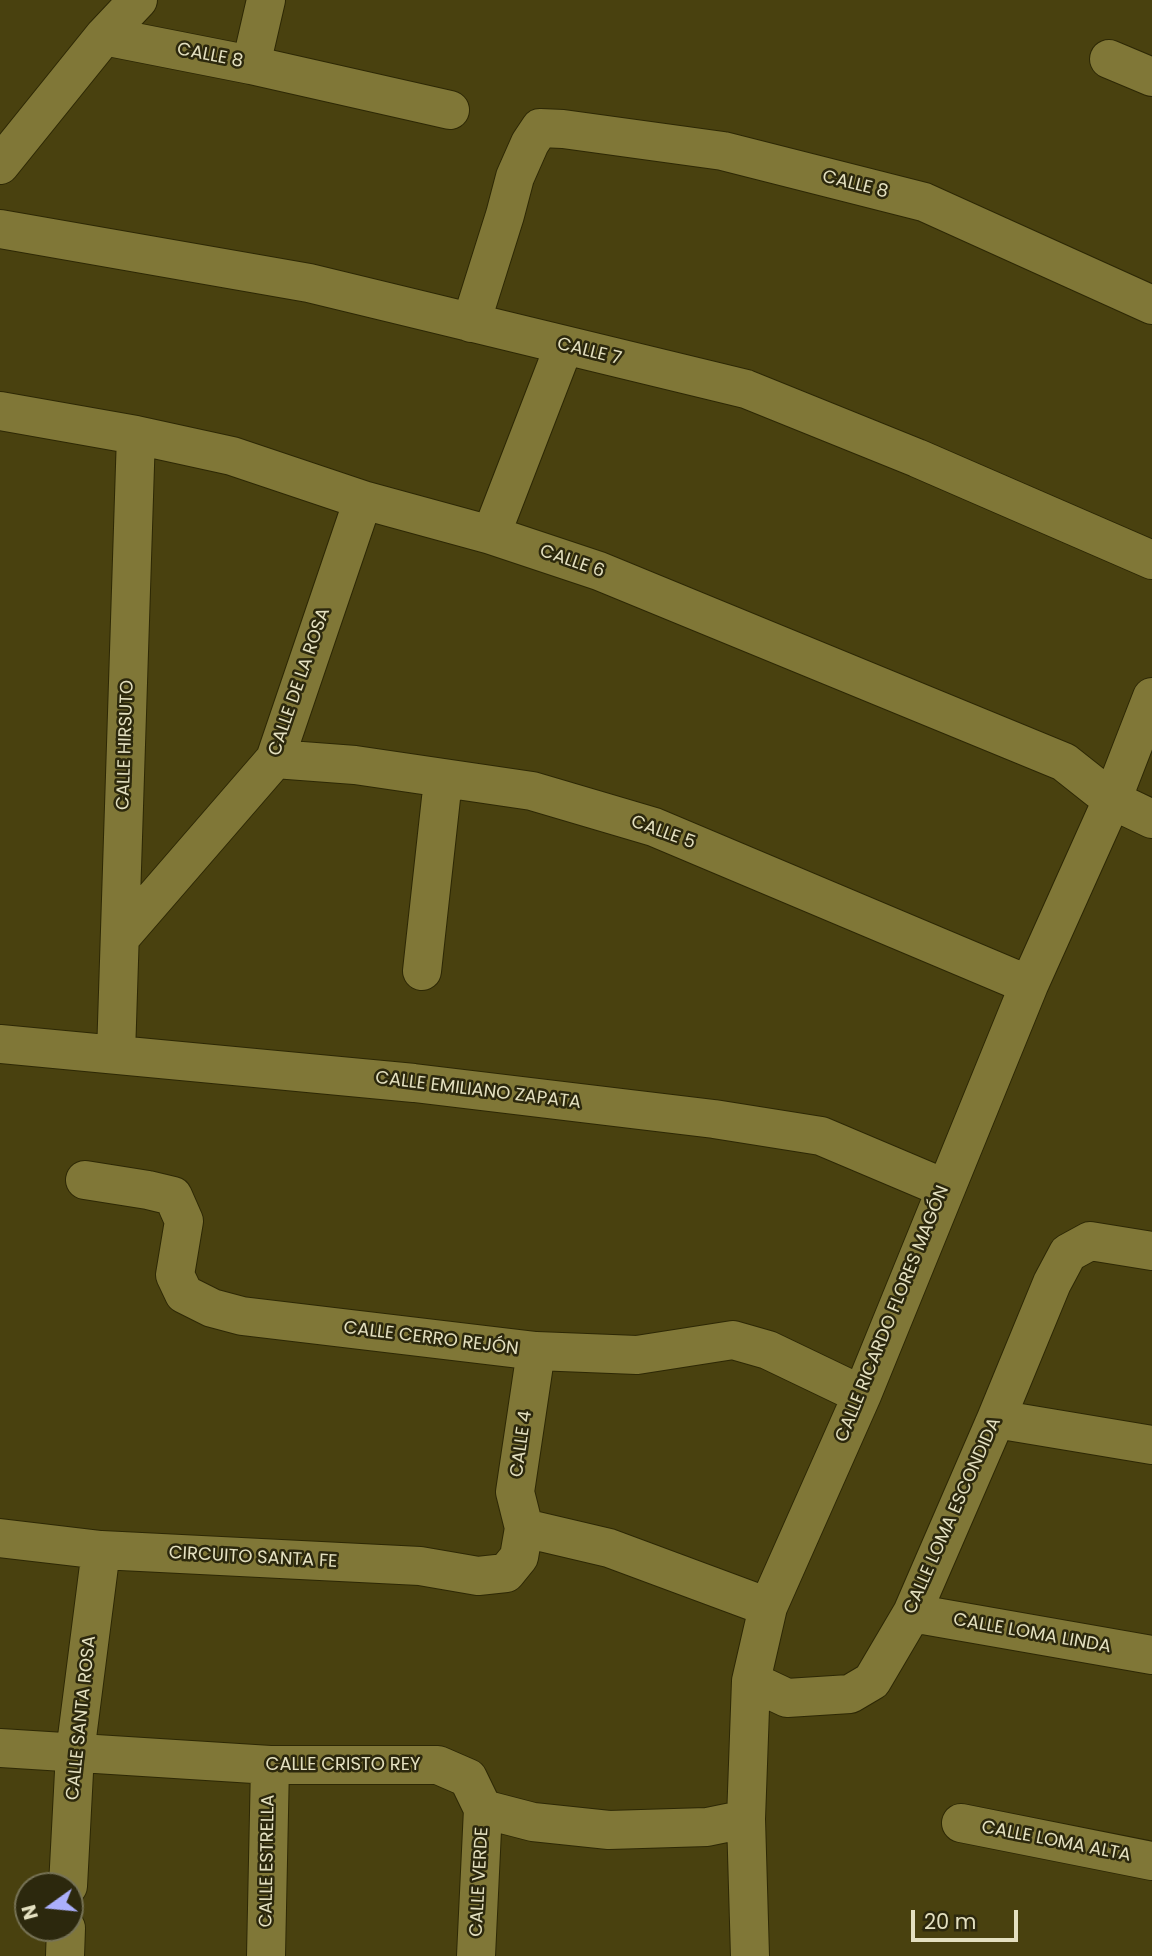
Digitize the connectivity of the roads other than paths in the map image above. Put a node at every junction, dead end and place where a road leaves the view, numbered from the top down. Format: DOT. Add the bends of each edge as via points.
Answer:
graph roads {
  1 [pos="138,0"];
  2 [pos="265,0"];
  3 [pos="104,36"];
  4 [pos="1109,59"];
  5 [pos="251,65"];
  6 [pos="1152,77"];
  7 [pos="450,110"];
  8 [pos="0,165"];
  9 [pos="0,229"];
  10 [pos="1152,305"];
  11 [pos="471,323"];
  12 [pos="564,346"];
  13 [pos="0,411"];
  14 [pos="136,435"];
  15 [pos="363,500"];
  16 [pos="491,535"];
  17 [pos="1152,560"];
  18 [pos="1152,697"];
  19 [pos="275,759"];
  20 [pos="443,780"];
  21 [pos="1112,800"];
  22 [pos="1152,819"];
  23 [pos="120,938"];
  24 [pos="422,971"];
  25 [pos="1028,985"];
  26 [pos="0,1044"];
  27 [pos="116,1055"];
  28 [pos="85,1180"];
  29 [pos="944,1188"];
  30 [pos="1152,1251"];
  31 [pos="536,1352"];
  32 [pos="862,1395"];
  33 [pos="996,1419"];
  34 [pos="1152,1445"];
  35 [pos="524,1528"];
  36 [pos="0,1538"];
  37 [pos="102,1550"];
  38 [pos="506,1573"];
  39 [pos="768,1607"];
  40 [pos="912,1613"];
  41 [pos="1152,1655"];
  42 [pos="751,1681"];
  43 [pos="0,1748"];
  44 [pos="75,1754"];
  45 [pos="270,1765"];
  46 [pos="483,1809"];
  47 [pos="746,1819"];
  48 [pos="961,1823"];
  49 [pos="1152,1861"];
  50 [pos="69,1872"];
  51 [pos="267,1956"];
  52 [pos="476,1956"];
  53 [pos="750,1956"];
  1 -- 3 [label="street"];
  2 -- 5 [label="street, CALLE 8"];
  3 -- 5 [label="street, CALLE 8"];
  3 -- 8 [label="street"];
  4 -- 6 [label="street"];
  5 -- 7 [label="street"];
  9 -- 11 [label="street, CALLE 7" via="309,283"];
  10 -- 11 [label="street, CALLE 8" via="924,202 723,151 540,128 515,177"];
  11 -- 12 [label="street, CALLE 7"];
  12 -- 16 [label="street"];
  12 -- 17 [label="street, CALLE 7" via="746,389"];
  13 -- 14 [label="street, CALLE 6"];
  14 -- 15 [label="street, CALLE 6" via="232,456"];
  14 -- 23 [label="street, CALLE HIRSUTO"];
  15 -- 16 [label="street, CALLE 6"];
  15 -- 19 [label="street, CALLE DE LA ROSA"];
  16 -- 21 [label="street, CALLE 6" via="599,571 1064,762"];
  18 -- 21 [label="street, CALLE RICARDO FLORES MAGÓN"];
  19 -- 20 [label="street, CALLE 5" via="355,765"];
  19 -- 23 [label="street, CALLE DE LA ROSA"];
  20 -- 24 [label="street"];
  20 -- 25 [label="street, CALLE 5" via="532,792 654,827"];
  21 -- 22 [label="street, CALLE 6"];
  21 -- 25 [label="street, CALLE RICARDO FLORES MAGÓN"];
  23 -- 27 [label="street, CALLE HIRSUTO"];
  25 -- 29 [label="street, CALLE RICARDO FLORES MAGÓN"];
  26 -- 27 [label="street, CALLE EMILIANO ZAPATA"];
  27 -- 29 [label="street, CALLE EMILIANO ZAPATA" via="414,1083 767,1127 821,1136"];
  28 -- 31 [label="street, CALLE CERRO REJÓN" via="173,1196 184,1221 176,1275 184,1294 212,1308 242,1316"];
  29 -- 32 [label="street, CALLE RICARDO FLORES MAGÓN"];
  30 -- 33 [label="street, CALLE LOMA ESCONDIDA" via="1090,1241 1068,1254"];
  31 -- 32 [label="street, CALLE CERRO REJÓN" via="637,1355 733,1340 768,1350"];
  31 -- 35 [label="street, CALLE 4" via="515,1492"];
  32 -- 39 [label="street, CALLE RICARDO FLORES MAGÓN"];
  33 -- 34 [label="street"];
  33 -- 40 [label="street, CALLE LOMA ESCONDIDA"];
  35 -- 38 [label="street, CALLE 4" via="519,1557"];
  35 -- 39 [label="street" via="609,1548"];
  36 -- 37 [label="street, CIRCUITO SANTA FE"];
  37 -- 38 [label="street, CIRCUITO SANTA FE" via="420,1566 478,1576"];
  37 -- 44 [label="street, CALLE SANTA ROSA"];
  39 -- 42 [label="street, CALLE RICARDO FLORES MAGÓN"];
  40 -- 41 [label="street, CALLE LOMA LINDA"];
  40 -- 42 [label="street, CALLE LOMA ESCONDIDA" via="872,1681 850,1694 787,1698"];
  42 -- 47 [label="street, CALLE RICARDO FLORES MAGÓN"];
  43 -- 44 [label="street, CALLE CRISTO REY"];
  44 -- 45 [label="street, CALLE CRISTO REY"];
  44 -- 50 [label="street, CALLE SANTA ROSA"];
  45 -- 46 [label="street, CALLE CRISTO REY" via="438,1765 468,1778"];
  45 -- 51 [label="street, CALLE ESTRELLA"];
  46 -- 47 [label="street" via="533,1822 609,1830 707,1827"];
  46 -- 52 [label="street, CALLE VERDE"];
  47 -- 53 [label="street, CALLE RICARDO FLORES MAGÓN"];
  48 -- 49 [label="street, CALLE LOMA ALTA"];
}
